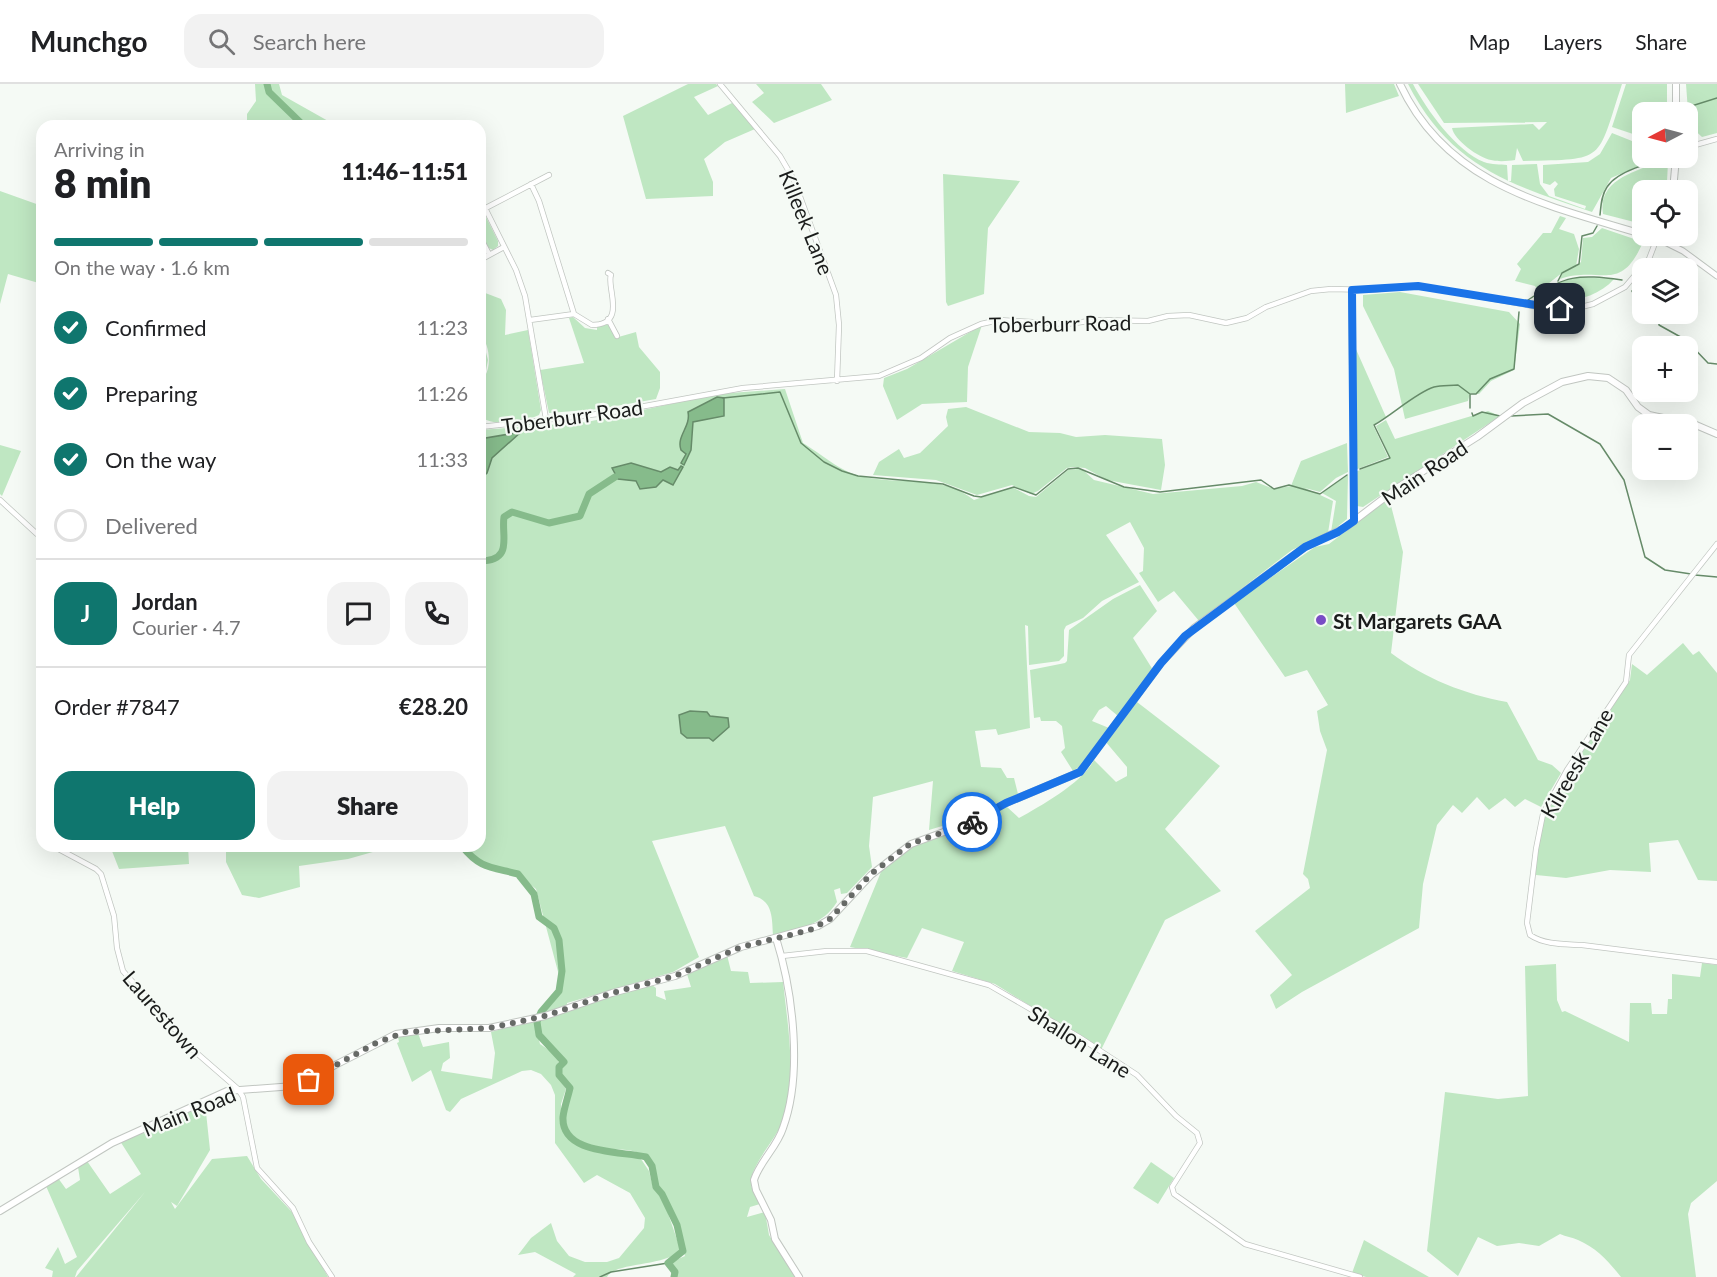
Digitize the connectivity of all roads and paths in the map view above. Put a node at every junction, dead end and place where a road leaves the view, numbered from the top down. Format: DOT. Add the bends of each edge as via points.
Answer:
graph roads {
  1 [pos="720,84"];
  2 [pos="1400,84"];
  3 [pos="1676,84"];
  4 [pos="1676,102"];
  5 [pos="1717,139"];
  6 [pos="1698,144"];
  7 [pos="549,175"];
  8 [pos="531,184"];
  9 [pos="486,207"];
  10 [pos="486,214"];
  11 [pos="1632,231"];
  12 [pos="1654,246"];
  13 [pos="1674,246"];
  14 [pos="504,247"];
  15 [pos="486,248"];
  16 [pos="489,254"];
  17 [pos="486,256"];
  18 [pos="608,273"];
  19 [pos="1717,276"];
  20 [pos="1352,290"];
  21 [pos="574,314"];
  22 [pos="608,319"];
  23 [pos="530,320"];
  24 [pos="615,334"];
  25 [pos="837,381"];
  26 [pos="546,420"];
  27 [pos="486,426"];
  28 [pos="1717,434"];
  29 [pos="0,500"];
  30 [pos="1354,521"];
  31 [pos="36,533"];
  32 [pos="1717,544"];
  33 [pos="63,852"];
  34 [pos="776,938"];
  35 [pos="782,956"];
  36 [pos="1717,962"];
  37 [pos="238,1089"];
  38 [pos="0,1211"];
  39 [pos="332,1277"];
  40 [pos="799,1277"];
  41 [pos="1360,1277"];
  1 -- 25 [label="street, Killeek Lane" via="780,156 794,180 836,295"];
  2 -- 11 [label="main road" via="1438,140 1478,174 1526,197"];
  3 -- 4 [label="main road"];
  5 -- 6 [label="street"];
  7 -- 8 [label="street"];
  8 -- 9 [label="street"];
  8 -- 21 [label="street"];
  10 -- 14 [label="street"];
  12 -- 20 [label="street, Toberburr Road" via="1625,287 1577,308 1544,308 1412,286"];
  13 -- 19 [label="street"];
  14 -- 16 [label="street"];
  14 -- 23 [label="street" via="519,278"];
  15 -- 16 [label="street"];
  16 -- 17 [label="street"];
  18 -- 22 [label="street" via="614,298"];
  20 -- 25 [label="street, Toberburr Road" via="1311,291 1226,323 1189,315 1066,324 990,322 950,338 890,373"];
  20 -- 30 [label="street"];
  21 -- 22 [label="street" via="592,325"];
  21 -- 23 [label="street"];
  22 -- 24 [label="street"];
  23 -- 26 [label="street"];
  25 -- 26 [label="street, Toberburr Road" via="742,388"];
  26 -- 27 [label="street, Toberburr Road"];
  28 -- 30 [label="main road, Main Road" via="1696,425 1649,415 1623,386 1602,376 1580,377 1562,382 1507,414"];
  29 -- 31 [label="street"];
  30 -- 34 [label="main road, Main Road" via="1305,547 1185,636 1080,772 971,822 920,839 871,874 825,922 802,933"];
  32 -- 36 [label="street, Kilreesk Lane" via="1633,648 1626,682 1567,770 1543,814 1527,923 1534,938 1559,944"];
  33 -- 37 [label="street, Laurestown" via="101,874 114,916 123,971 192,1049"];
  34 -- 35 [label="main road"];
  34 -- 37 [label="main road, Main Road" via="741,947 675,976 545,1016 489,1028 405,1032 294,1086"];
  35 -- 40 [label="main road" via="788,982 794,1084 782,1133 754,1180 775,1239"];
  35 -- 41 [label="street, Shallon Lane" via="867,951 998,990 1137,1075 1197,1133 1200,1143 1172,1187 1174,1194 1245,1244"];
  37 -- 38 [label="main road, Main Road" via="112,1143"];
  37 -- 39 [label="street" via="257,1168 293,1208"];
}
